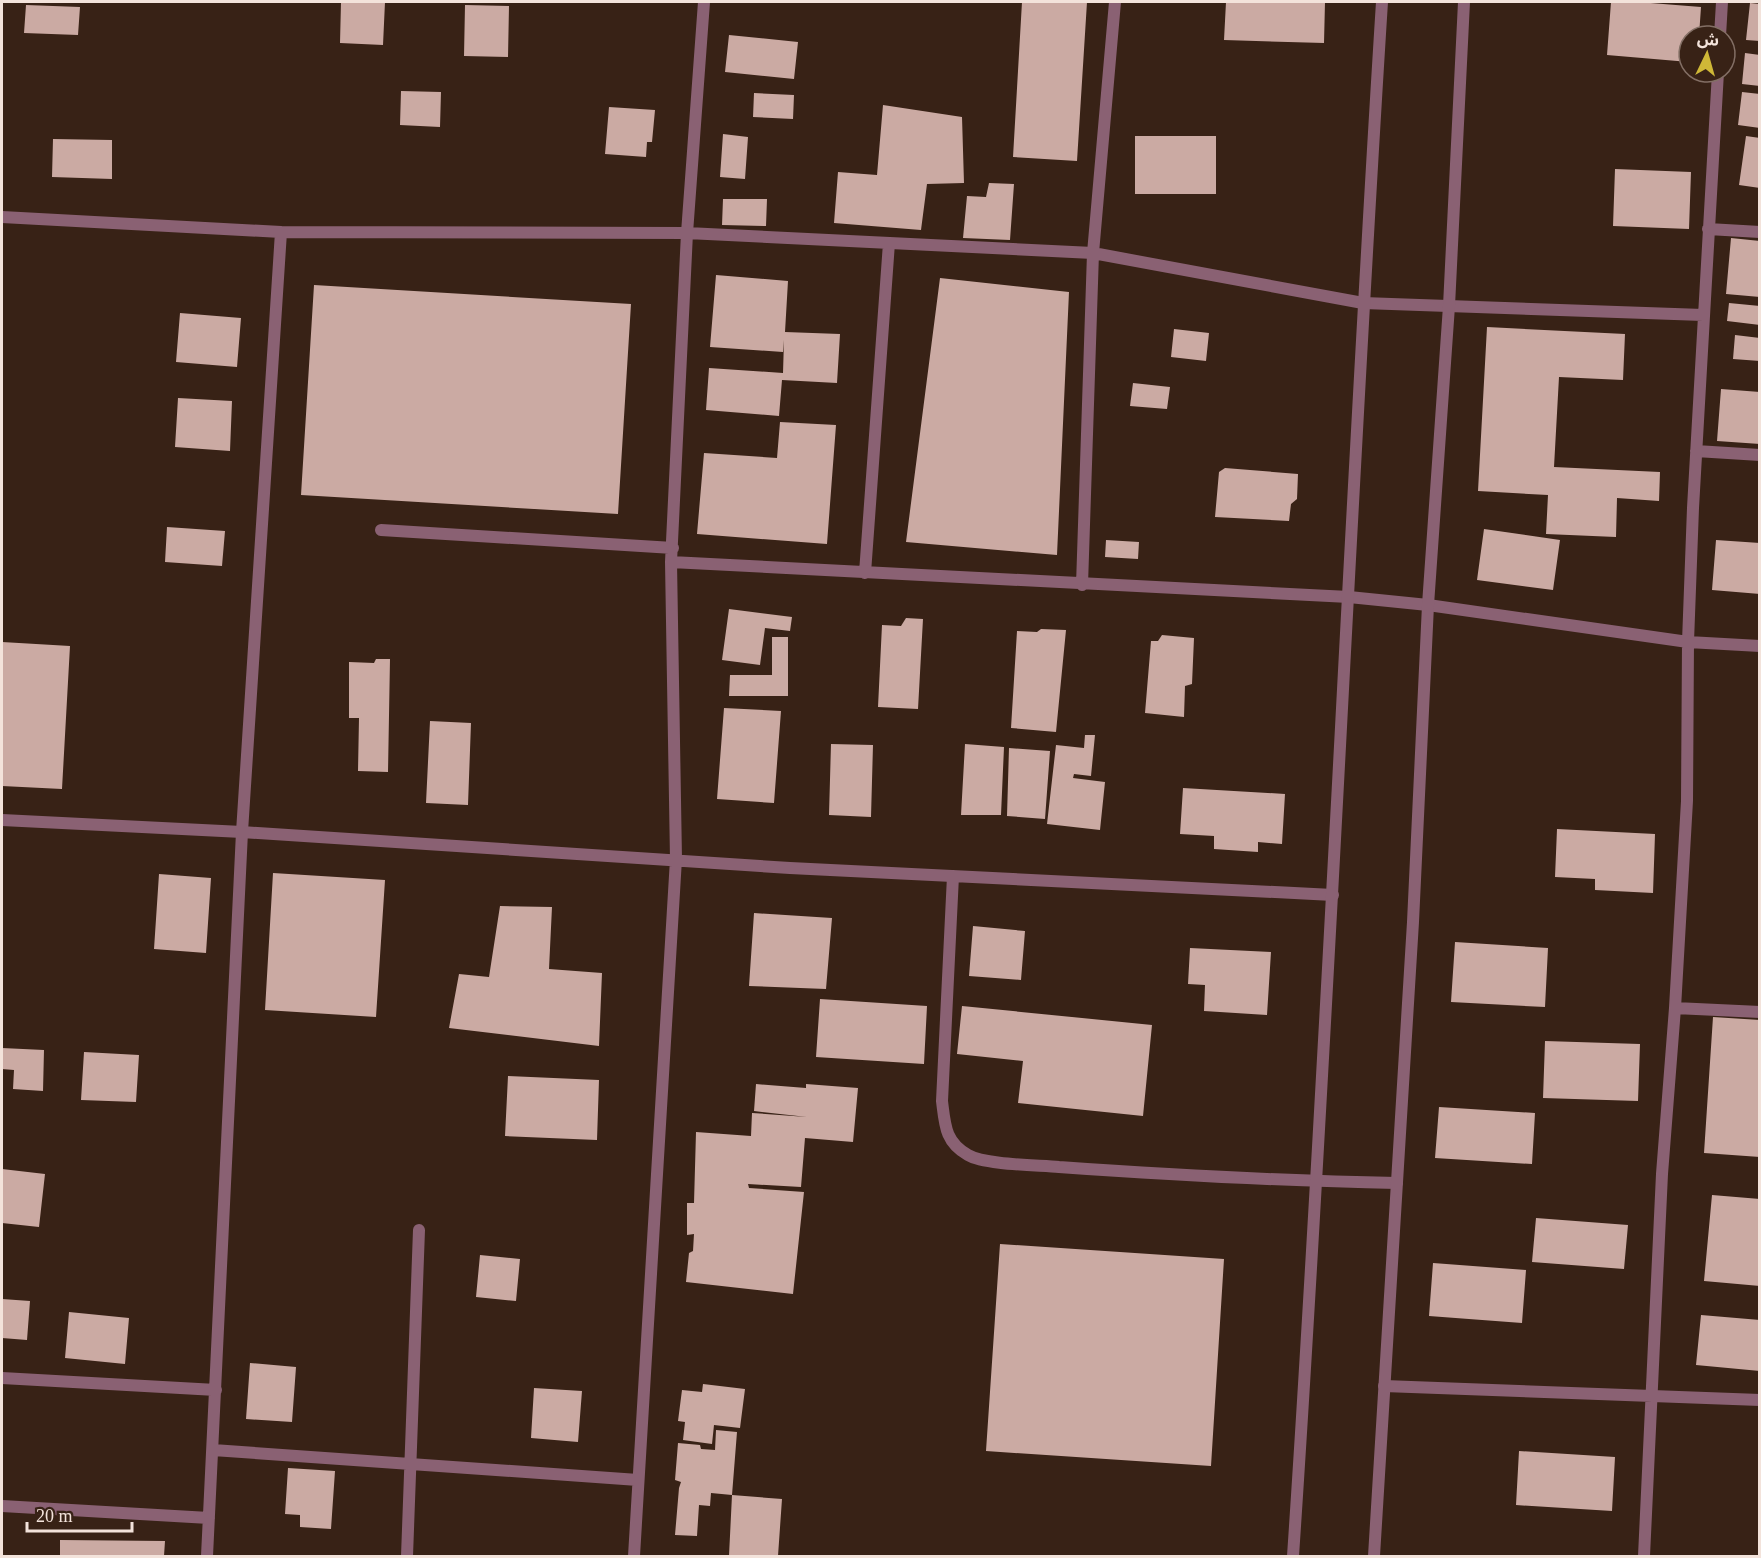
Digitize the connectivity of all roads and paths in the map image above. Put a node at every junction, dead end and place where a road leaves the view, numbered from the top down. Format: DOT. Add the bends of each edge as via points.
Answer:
graph roads {
  1 [pos="704,2"];
  2 [pos="1115,2"];
  3 [pos="1382,2"];
  4 [pos="1464,2"];
  5 [pos="1722,2"];
  6 [pos="1721,24"];
  7 [pos="1717,84"];
  8 [pos="2,217"];
  9 [pos="1708,229"];
  10 [pos="281,232"];
  11 [pos="1760,232"];
  12 [pos="687,233"];
  13 [pos="889,243"];
  14 [pos="1093,253"];
  15 [pos="1363,303"];
  16 [pos="1449,306"];
  17 [pos="1703,315"];
  18 [pos="1696,451"];
  19 [pos="1760,455"];
  20 [pos="381,530"];
  21 [pos="673,548"];
  22 [pos="671,562"];
  23 [pos="865,573"];
  24 [pos="1082,585"];
  25 [pos="1349,597"];
  26 [pos="1428,605"];
  27 [pos="1688,642"];
  28 [pos="1760,646"];
  29 [pos="2,820"];
  30 [pos="242,832"];
  31 [pos="676,859"];
  32 [pos="953,876"];
  33 [pos="1333,895"];
  34 [pos="1675,1008"];
  35 [pos="1760,1012"];
  36 [pos="1317,1182"];
  37 [pos="1398,1183"];
  38 [pos="419,1230"];
  39 [pos="2,1378"];
  40 [pos="1384,1386"];
  41 [pos="216,1390"];
  42 [pos="1652,1396"];
  43 [pos="1760,1400"];
  44 [pos="213,1450"];
  45 [pos="411,1464"];
  46 [pos="638,1480"];
  47 [pos="2,1506"];
  48 [pos="210,1518"];
  49 [pos="207,1557"];
  50 [pos="407,1557"];
  51 [pos="634,1557"];
  52 [pos="1293,1557"];
  53 [pos="1374,1557"];
  54 [pos="1644,1557"];
  1 -- 12 [label="street"];
  2 -- 14 [label="street"];
  3 -- 15 [label="street"];
  4 -- 16 [label="street"];
  5 -- 6 [label="street"];
  7 -- 9 [label="street"];
  8 -- 10 [label="street"];
  9 -- 11 [label="street"];
  9 -- 17 [label="street"];
  10 -- 12 [label="street"];
  10 -- 30 [label="street"];
  12 -- 13 [label="street"];
  12 -- 21 [label="street"];
  13 -- 14 [label="street"];
  13 -- 23 [label="street"];
  14 -- 15 [label="street"];
  14 -- 24 [label="street"];
  15 -- 16 [label="street"];
  15 -- 25 [label="street"];
  16 -- 17 [label="street"];
  16 -- 26 [label="street"];
  17 -- 18 [label="street"];
  18 -- 19 [label="street"];
  18 -- 27 [label="street"];
  20 -- 21 [label="street"];
  21 -- 22 [label="street"];
  22 -- 23 [label="street"];
  22 -- 31 [label="street"];
  23 -- 24 [label="street"];
  24 -- 25 [label="street"];
  25 -- 26 [label="street"];
  25 -- 33 [label="street"];
  26 -- 27 [label="street"];
  26 -- 37 [label="street"];
  27 -- 28 [label="street"];
  27 -- 34 [label="street" via="1687,801"];
  29 -- 30 [label="street"];
  30 -- 31 [label="street"];
  30 -- 41 [label="street"];
  31 -- 32 [label="street"];
  31 -- 46 [label="street"];
  32 -- 33 [label="street"];
  32 -- 36 [label="street" via="942,1101 946,1128 954,1146 971,1157 999,1162"];
  33 -- 36 [label="street"];
  34 -- 35 [label="street"];
  34 -- 42 [label="street" via="1662,1174"];
  36 -- 37 [label="street"];
  36 -- 52 [label="street"];
  37 -- 40 [label="street"];
  38 -- 45 [label="street"];
  39 -- 41 [label="street"];
  40 -- 42 [label="street"];
  40 -- 53 [label="street"];
  41 -- 44 [label="street"];
  42 -- 43 [label="street"];
  42 -- 54 [label="street"];
  44 -- 45 [label="street"];
  44 -- 48 [label="street"];
  45 -- 46 [label="street"];
  45 -- 50 [label="street"];
  46 -- 51 [label="street"];
  47 -- 48 [label="street"];
  48 -- 49 [label="street"];
}
